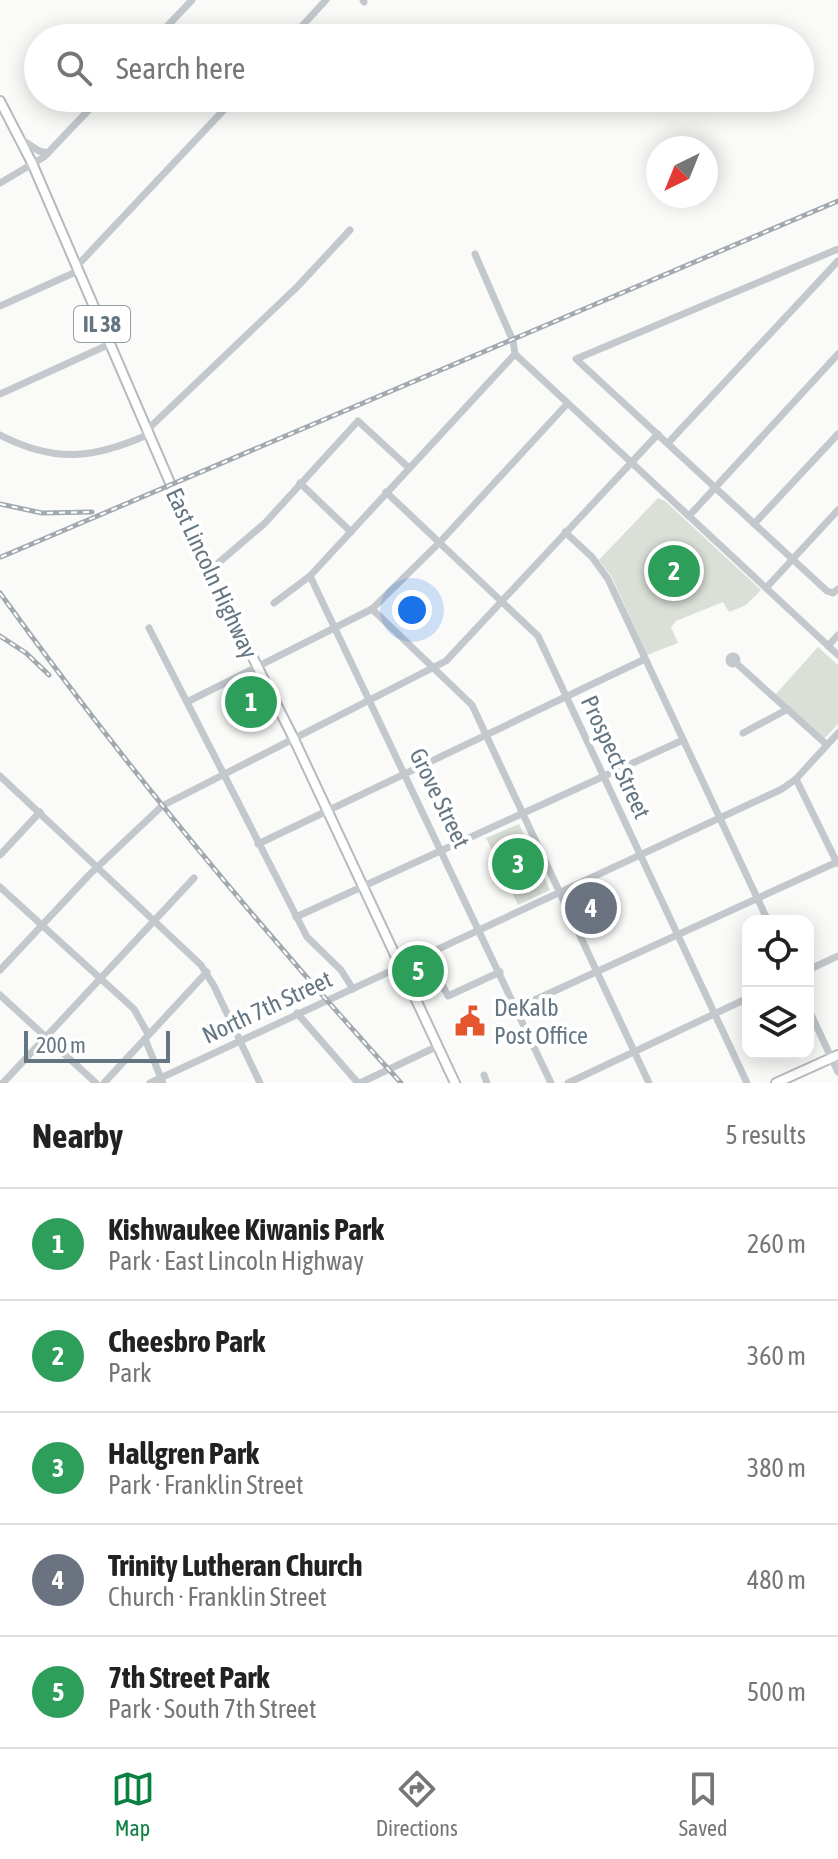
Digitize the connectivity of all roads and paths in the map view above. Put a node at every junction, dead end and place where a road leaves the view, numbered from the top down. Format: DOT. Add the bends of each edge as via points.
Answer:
graph roads {
  1 [pos="192,0"];
  2 [pos="326,0"];
  3 [pos="169,24"];
  4 [pos="304,24"];
  5 [pos="0,101"];
  6 [pos="3,112"];
  7 [pos="87,112"];
  8 [pos="222,112"];
  9 [pos="19,138"];
  10 [pos="48,153"];
  11 [pos="32,163"];
  12 [pos="0,183"];
  13 [pos="350,230"];
  14 [pos="838,249"];
  15 [pos="475,254"];
  16 [pos="838,261"];
  17 [pos="77,269"];
  18 [pos="0,306"];
  19 [pos="110,344"];
  20 [pos="515,354"];
  21 [pos="838,354"];
  22 [pos="0,394"];
  23 [pos="567,404"];
  24 [pos="147,433"];
  25 [pos="658,434"];
  26 [pos="838,434"];
  27 [pos="0,435"];
  28 [pos="668,443"];
  29 [pos="631,463"];
  30 [pos="409,468"];
  31 [pos="300,483"];
  32 [pos="715,487"];
  33 [pos="386,492"];
  34 [pos="838,510"];
  35 [pos="689,516"];
  36 [pos="754,524"];
  37 [pos="351,532"];
  38 [pos="565,532"];
  39 [pos="440,542"];
  40 [pos="793,560"];
  41 [pos="209,571"];
  42 [pos="310,576"];
  43 [pos="766,588"];
  44 [pos="837,589"];
  45 [pos="501,601"];
  46 [pos="274,603"];
  47 [pos="372,609"];
  48 [pos="335,627"];
  49 [pos="149,628"];
  50 [pos="838,635"];
  51 [pos="828,646"];
  52 [pos="838,655"];
  53 [pos="645,659"];
  54 [pos="736,663"];
  55 [pos="257,666"];
  56 [pos="434,668"];
  57 [pos="566,697"];
  58 [pos="371,699"];
  59 [pos="187,702"];
  60 [pos="788,709"];
  61 [pos="484,733"];
  62 [pos="743,733"];
  63 [pos="838,733"];
  64 [pos="293,737"];
  65 [pos="683,740"];
  66 [pos="827,745"];
  67 [pos="406,773"];
  68 [pos="223,774"];
  69 [pos="0,776"];
  70 [pos="603,777"];
  71 [pos="796,779"];
  72 [pos="326,809"];
  73 [pos="40,812"];
  74 [pos="522,814"];
  75 [pos="720,818"];
  76 [pos="258,844"];
  77 [pos="443,850"];
  78 [pos="0,855"];
  79 [pos="641,856"];
  80 [pos="837,863"];
  81 [pos="98,868"];
  82 [pos="194,878"];
  83 [pos="0,887"];
  84 [pos="364,887"];
  85 [pos="558,893"];
  86 [pos="757,898"];
  87 [pos="765,915"];
  88 [pos="296,917"];
  89 [pos="154,922"];
  90 [pos="42,926"];
  91 [pos="480,929"];
  92 [pos="677,935"];
  93 [pos="426,954"];
  94 [pos="838,956"];
  95 [pos="400,967"];
  96 [pos="814,967"];
  97 [pos="0,970"];
  98 [pos="207,972"];
  99 [pos="500,972"];
  100 [pos="597,972"];
  101 [pos="436,975"];
  102 [pos="101,978"];
  103 [pos="410,986"];
  104 [pos="353,989"];
  105 [pos="0,995"];
  106 [pos="742,1001"];
  107 [pos="517,1008"];
  108 [pos="297,1013"];
  109 [pos="714,1013"];
  110 [pos="814,1019"];
  111 [pos="46,1037"];
  112 [pos="147,1037"];
  113 [pos="241,1041"];
  114 [pos="438,1046"];
  115 [pos="634,1051"];
  116 [pos="835,1057"];
  117 [pos="838,1072"];
  118 [pos="162,1080"];
  119 [pos="3,1083"];
  120 [pos="96,1083"];
  121 [pos="104,1083"];
  122 [pos="150,1083"];
  123 [pos="260,1083"];
  124 [pos="359,1083"];
  125 [pos="455,1083"];
  126 [pos="551,1083"];
  127 [pos="568,1083"];
  128 [pos="649,1083"];
  129 [pos="747,1083"];
  130 [pos="776,1083"];
  1 -- 3 [label="street"];
  2 -- 4 [label="street"];
  5 -- 6 [label="main road, East Lincoln Highway / IL 38"];
  6 -- 9 [label="main road, East Lincoln Highway / IL 38"];
  7 -- 10 [label="street"];
  8 -- 17 [label="street"];
  9 -- 10 [label="street"];
  9 -- 11 [label="main road, East Lincoln Highway / IL 38"];
  10 -- 11 [label="street"];
  11 -- 12 [label="street"];
  11 -- 17 [label="main road, East Lincoln Highway / IL 38"];
  13 -- 24 [label="street"];
  14 -- 25 [label="street" via="576,359"];
  15 -- 20 [label="street"];
  16 -- 28 [label="street"];
  17 -- 18 [label="street"];
  17 -- 19 [label="main road, East Lincoln Highway / IL 38"];
  19 -- 22 [label="street"];
  19 -- 24 [label="main road, East Lincoln Highway / IL 38"];
  20 -- 23 [label="street"];
  20 -- 30 [label="street"];
  21 -- 32 [label="street"];
  23 -- 29 [label="street"];
  23 -- 39 [label="street"];
  24 -- 27 [label="street" via="87,456 35,448"];
  24 -- 41 [label="main road, East Lincoln Highway / IL 38"];
  25 -- 28 [label="street"];
  25 -- 29 [label="street"];
  26 -- 36 [label="street"];
  28 -- 32 [label="street"];
  29 -- 35 [label="street"];
  29 -- 38 [label="street"];
  30 -- 31 [label="street" via="358,421"];
  30 -- 33 [label="street"];
  31 -- 37 [label="street"];
  31 -- 41 [label="street" via="265,523"];
  32 -- 35 [label="street"];
  32 -- 36 [label="street"];
  33 -- 37 [label="street"];
  33 -- 39 [label="street, Prospect Street"];
  34 -- 40 [label="street"];
  35 -- 43 [label="street"];
  36 -- 40 [label="street"];
  37 -- 42 [label="street"];
  38 -- 45 [label="street"];
  38 -- 53 [label="street" via="600,566"];
  39 -- 45 [label="street, Prospect Street"];
  39 -- 47 [label="street"];
  40 -- 43 [label="street"];
  40 -- 44 [label="street" via="827,591"];
  41 -- 55 [label="main road, East Lincoln Highway / IL 38"];
  42 -- 46 [label="street"];
  42 -- 48 [label="street, Grove Street"];
  43 -- 51 [label="street"];
  45 -- 56 [label="street"];
  45 -- 57 [label="street, Prospect Street" via="538,636"];
  47 -- 48 [label="street"];
  47 -- 56 [label="street"];
  48 -- 55 [label="street"];
  48 -- 58 [label="street, Grove Street"];
  49 -- 59 [label="street"];
  50 -- 51 [label="street"];
  51 -- 52 [label="street"];
  53 -- 57 [label="street"];
  53 -- 65 [label="street"];
  54 -- 60 [label="street"];
  55 -- 59 [label="street"];
  55 -- 64 [label="main road, East Lincoln Highway / IL 38"];
  56 -- 58 [label="street"];
  56 -- 61 [label="street" via="469,700"];
  57 -- 61 [label="street"];
  57 -- 70 [label="street, Prospect Street"];
  58 -- 64 [label="street"];
  58 -- 67 [label="street, Grove Street"];
  59 -- 68 [label="street"];
  60 -- 62 [label="street"];
  60 -- 66 [label="street"];
  61 -- 67 [label="street"];
  61 -- 74 [label="street"];
  63 -- 66 [label="street"];
  64 -- 68 [label="street"];
  64 -- 72 [label="main road, East Lincoln Highway / IL 38"];
  65 -- 70 [label="street"];
  65 -- 75 [label="street"];
  66 -- 71 [label="street"];
  67 -- 72 [label="street"];
  67 -- 77 [label="street, Grove Street"];
  68 -- 76 [label="street"];
  68 -- 81 [label="street" via="162,806"];
  69 -- 73 [label="street"];
  70 -- 74 [label="street"];
  70 -- 79 [label="street, Prospect Street"];
  71 -- 75 [label="street, North 7th Street"];
  71 -- 80 [label="street"];
  72 -- 76 [label="street"];
  72 -- 84 [label="main road, East Lincoln Highway / IL 38"];
  73 -- 78 [label="street"];
  73 -- 81 [label="street"];
  74 -- 77 [label="street"];
  74 -- 85 [label="street"];
  75 -- 79 [label="street, North 7th Street"];
  75 -- 86 [label="street"];
  76 -- 88 [label="street"];
  77 -- 84 [label="street"];
  77 -- 91 [label="street, Grove Street"];
  79 -- 85 [label="street, North 7th Street"];
  79 -- 92 [label="street, Prospect Street"];
  80 -- 86 [label="street"];
  81 -- 89 [label="street"];
  81 -- 90 [label="street"];
  82 -- 89 [label="street"];
  83 -- 90 [label="street"];
  84 -- 88 [label="street"];
  84 -- 95 [label="main road, East Lincoln Highway / IL 38"];
  85 -- 91 [label="street, North 7th Street"];
  85 -- 100 [label="street"];
  86 -- 87 [label="street"];
  86 -- 92 [label="street"];
  88 -- 104 [label="street" via="309,941"];
  89 -- 98 [label="street"];
  89 -- 102 [label="street"];
  90 -- 97 [label="street"];
  90 -- 102 [label="street"];
  91 -- 93 [label="street, North 7th Street"];
  91 -- 99 [label="street, Grove Street"];
  92 -- 100 [label="street"];
  92 -- 109 [label="street, Prospect Street"];
  93 -- 95 [label="street, North 7th Street"];
  93 -- 101 [label="street"];
  94 -- 96 [label="street"];
  95 -- 103 [label="main road, East Lincoln Highway / IL 38"];
  95 -- 104 [label="street, North 7th Street"];
  98 -- 112 [label="street"];
  98 -- 113 [label="street"];
  99 -- 101 [label="street" via="448,996"];
  99 -- 107 [label="street, Grove Street"];
  100 -- 107 [label="street"];
  100 -- 115 [label="street"];
  101 -- 103 [label="street"];
  102 -- 111 [label="street"];
  102 -- 112 [label="street" via="140,1016"];
  103 -- 114 [label="main road, East Lincoln Highway / IL 38"];
  104 -- 108 [label="street, North 7th Street"];
  105 -- 111 [label="street"];
  106 -- 109 [label="street"];
  107 -- 126 [label="street, Grove Street"];
  108 -- 113 [label="street, North 7th Street"];
  108 -- 124 [label="street"];
  109 -- 115 [label="street"];
  109 -- 129 [label="street, Prospect Street"];
  110 -- 116 [label="street"];
  111 -- 119 [label="street"];
  111 -- 120 [label="street"];
  112 -- 118 [label="street"];
  112 -- 121 [label="street"];
  113 -- 118 [label="street, North 7th Street"];
  113 -- 123 [label="street"];
  114 -- 124 [label="street"];
  114 -- 125 [label="main road, East Lincoln Highway / IL 38"];
  115 -- 127 [label="street"];
  115 -- 128 [label="street"];
  116 -- 117 [label="street"];
  116 -- 130 [label="main road"];
  118 -- 122 [label="street, North 7th Street"];
}
